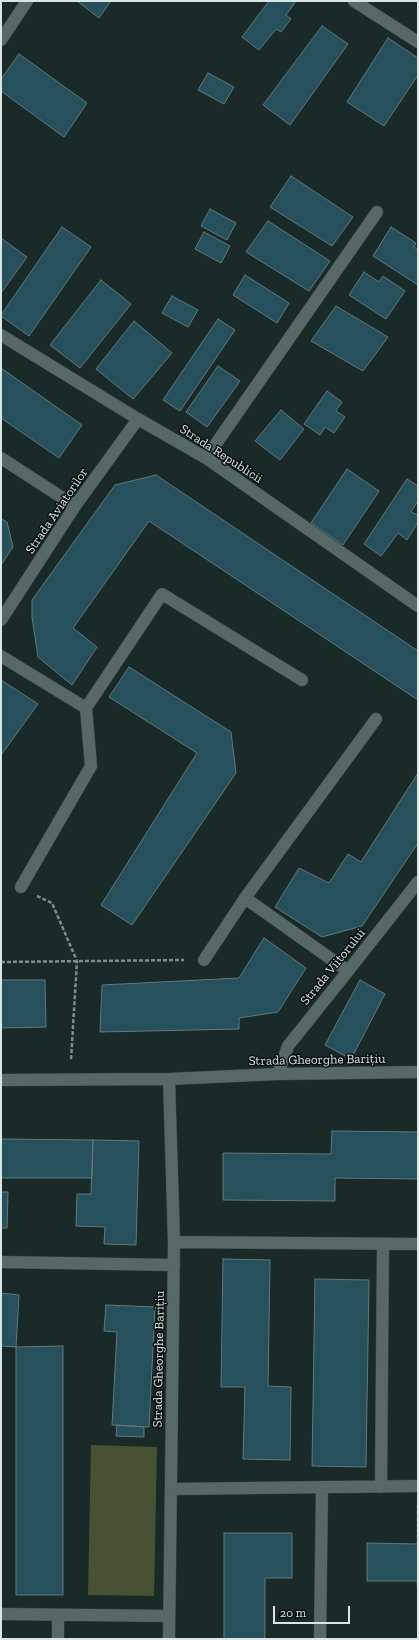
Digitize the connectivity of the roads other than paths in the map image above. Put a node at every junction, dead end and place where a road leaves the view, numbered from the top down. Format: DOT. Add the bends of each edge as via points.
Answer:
graph roads {
  1 [pos="27,1"];
  2 [pos="354,1"];
  3 [pos="1,40"];
  4 [pos="418,42"];
  5 [pos="377,212"];
  6 [pos="1,335"];
  7 [pos="138,419"];
  8 [pos="1,458"];
  9 [pos="206,458"];
  10 [pos="75,506"];
  11 [pos="418,606"];
  12 [pos="1,620"];
  13 [pos="1,656"];
  14 [pos="302,680"];
  15 [pos="86,708"];
  16 [pos="376,719"];
  17 [pos="418,882"];
  18 [pos="21,888"];
  19 [pos="246,898"];
  20 [pos="204,960"];
  21 [pos="348,972"];
  22 [pos="418,1072"];
  23 [pos="278,1074"];
  24 [pos="169,1079"];
  25 [pos="1,1080"];
  26 [pos="174,1242"];
  27 [pos="383,1244"];
  28 [pos="418,1244"];
  29 [pos="1,1262"];
  30 [pos="174,1265"];
  31 [pos="381,1486"];
  32 [pos="418,1486"];
  33 [pos="322,1488"];
  34 [pos="171,1489"];
  35 [pos="1,1614"];
  36 [pos="58,1614"];
  37 [pos="169,1616"];
  38 [pos="58,1639"];
  39 [pos="169,1639"];
  40 [pos="320,1639"];
  1 -- 3 [label="street"];
  2 -- 4 [label="street"];
  5 -- 9 [label="street"];
  6 -- 7 [label="street, Strada Republicii"];
  7 -- 9 [label="street, Strada Republicii"];
  7 -- 10 [label="street, Strada Aviatorilor"];
  8 -- 10 [label="street"];
  9 -- 11 [label="street, Strada Republicii"];
  10 -- 12 [label="street, Strada Aviatorilor"];
  13 -- 15 [label="street"];
  14 -- 15 [label="street" via="162,594"];
  15 -- 18 [label="street" via="91,766"];
  16 -- 19 [label="street"];
  17 -- 21 [label="street, Strada Viitorului"];
  19 -- 20 [label="street"];
  19 -- 21 [label="street"];
  21 -- 23 [label="street, Strada Viitorului" via="288,1046"];
  22 -- 23 [label="street, Strada Gheorghe Barițiu"];
  23 -- 24 [label="street, Strada Gheorghe Barițiu"];
  24 -- 25 [label="street, Strada Gheorghe Barițiu"];
  24 -- 26 [label="street, Strada Gheorghe Barițiu"];
  26 -- 27 [label="street"];
  26 -- 30 [label="street, Strada Gheorghe Barițiu"];
  27 -- 28 [label="street"];
  27 -- 31 [label="street"];
  29 -- 30 [label="street"];
  30 -- 34 [label="street, Strada Gheorghe Barițiu"];
  31 -- 32 [label="street"];
  31 -- 33 [label="street"];
  33 -- 34 [label="street"];
  33 -- 40 [label="street"];
  34 -- 37 [label="street, Strada Gheorghe Barițiu"];
  35 -- 36 [label="street"];
  36 -- 37 [label="street"];
  36 -- 38 [label="street"];
  37 -- 39 [label="street, Strada Gheorghe Barițiu"];
}
